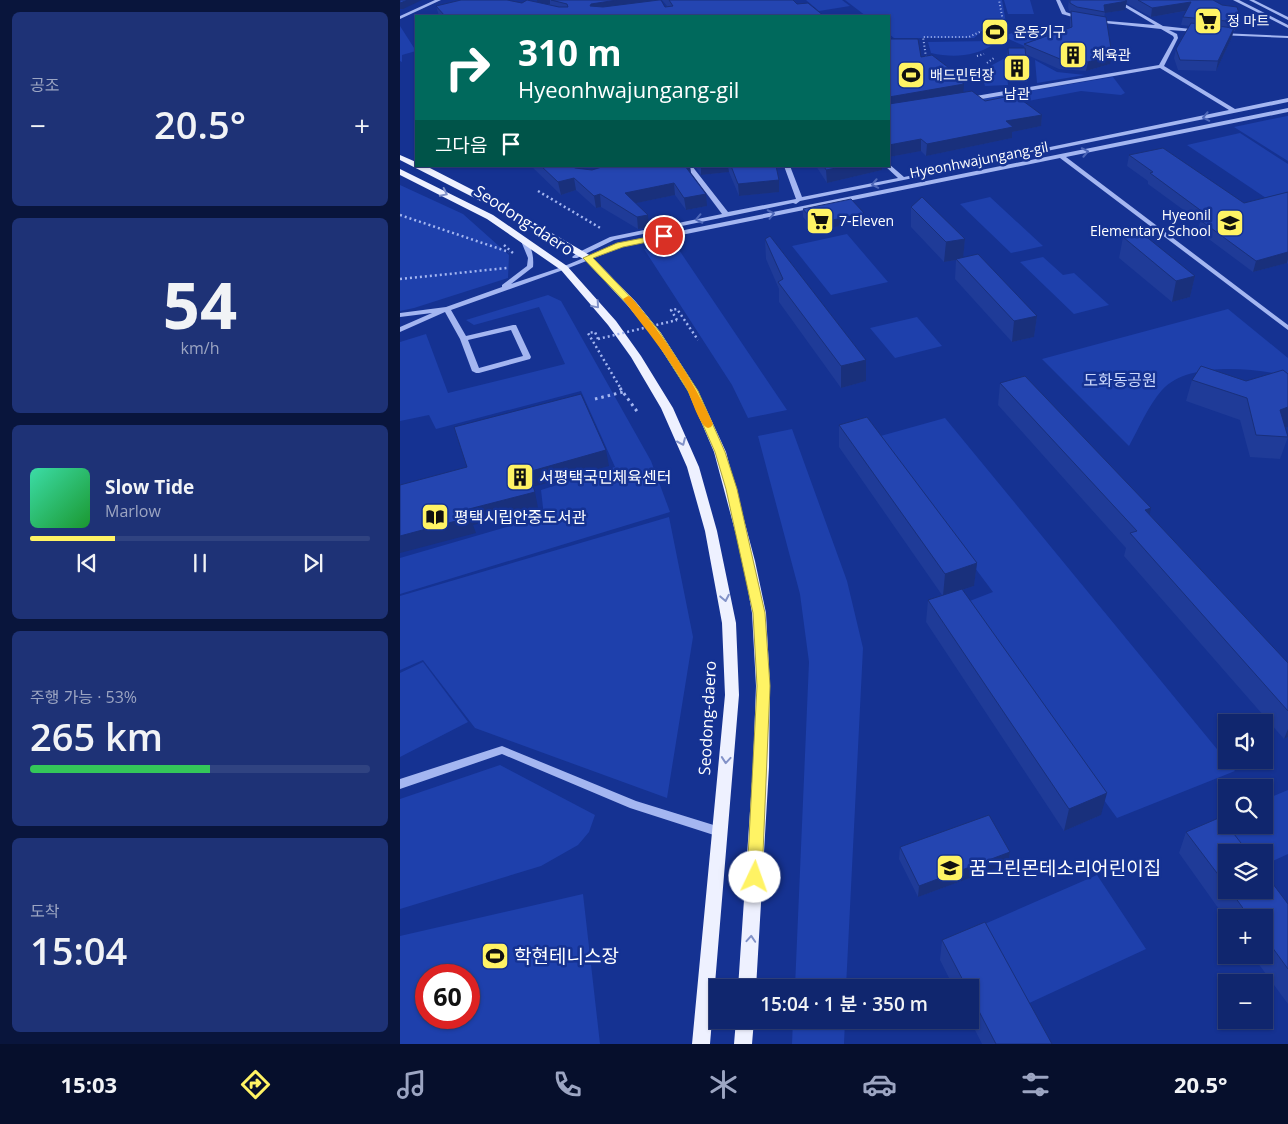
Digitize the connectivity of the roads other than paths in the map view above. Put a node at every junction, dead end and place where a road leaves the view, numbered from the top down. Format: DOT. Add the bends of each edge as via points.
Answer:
graph roads {
  1 [pos="439,0"];
  2 [pos="1058,0"];
  3 [pos="1115,0"];
  4 [pos="1236,0"];
  5 [pos="1251,0"];
  6 [pos="400,18"];
  7 [pos="1288,19"];
  8 [pos="1084,20"];
  9 [pos="1094,20"];
  10 [pos="1161,26"];
  11 [pos="1288,27"];
  12 [pos="1201,32"];
  13 [pos="1217,34"];
  14 [pos="1288,37"];
  15 [pos="1161,66"];
  16 [pos="962,100"];
  17 [pos="1288,100"];
  18 [pos="1288,110"];
  19 [pos="1234,111"];
  20 [pos="1051,148"];
  21 [pos="400,157"];
  22 [pos="1063,157"];
  23 [pos="415,164"];
  24 [pos="420,167"];
  25 [pos="690,167"];
  26 [pos="787,167"];
  27 [pos="889,167"];
  28 [pos="400,172"];
  29 [pos="903,179"];
  30 [pos="799,199"];
  31 [pos="789,210"];
  32 [pos="726,214"];
  33 [pos="524,241"];
  34 [pos="583,256"];
  35 [pos="564,268"];
  36 [pos="491,295"];
  37 [pos="447,309"];
  38 [pos="400,315"];
  39 [pos="1288,328"];
  40 [pos="400,330"];
  41 [pos="464,339"];
  42 [pos="400,784"];
  43 [pos="720,832"];
  44 [pos="749,979"];
  45 [pos="744,1029"];
  46 [pos="701,1044"];
  47 [pos="743,1044"];
  1 -- 6 [label="street"];
  2 -- 8 [label="street" via="1064,13"];
  3 -- 10 [label="street"];
  4 -- 11 [label="street"];
  5 -- 7 [label="street"];
  9 -- 10 [label="street"];
  10 -- 12 [label="street"];
  10 -- 15 [label="street" via="1176,38"];
  13 -- 14 [label="street"];
  15 -- 16 [label="street"];
  15 -- 19 [label="street"];
  17 -- 19 [label="street"];
  22 -- 18 [label="street, Hyeonhwajungang-gil, one-way"];
  19 -- 20 [label="street, one-way"];
  20 -- 22 [label="street"];
  20 -- 29 [label="street"];
  21 -- 23 [label="main road, Seodong-daero"];
  22 -- 31 [label="street, Hyeonhwajungang-gil"];
  22 -- 39 [label="street"];
  24 -- 34 [label="main road, Seodong-daero" via="524,220"];
  25 -- 32 [label="street"];
  26 -- 30 [label="street"];
  27 -- 29 [label="street"];
  28 -- 33 [label="main road, Seodong-daero, one-way" via="490,217"];
  29 -- 30 [label="street, one-way"];
  30 -- 31 [label="street"];
  30 -- 32 [label="street"];
  34 -- 31 [label="street, Hyeonhwajungang-gil, one-way" via="620,245"];
  32 -- 34 [label="street, one-way" via="612,238"];
  33 -- 35 [label="main road, Seodong-daero"];
  33 -- 36 [label="street" via="531,258 530,267"];
  34 -- 35 [label="street"];
  44 -- 34 [label="main road, Seodong-daero, one-way" via="763,686 759,613 749,561 720,452 693,391 656,333 632,304"];
  35 -- 36 [label="street"];
  35 -- 43 [label="main road, Seodong-daero, one-way" via="622,336 667,408 693,468 711,531 730,623 732,695"];
  36 -- 37 [label="street"];
  37 -- 38 [label="street"];
  37 -- 40 [label="street"];
  37 -- 41 [label="street"];
  41 -- 41 [label="street" via="476,371 527,357 513,327"];
  42 -- 43 [label="street" via="502,750 634,805"];
  43 -- 46 [label="main road, Seodong-daero"];
  45 -- 47 [label="main road"];
}
